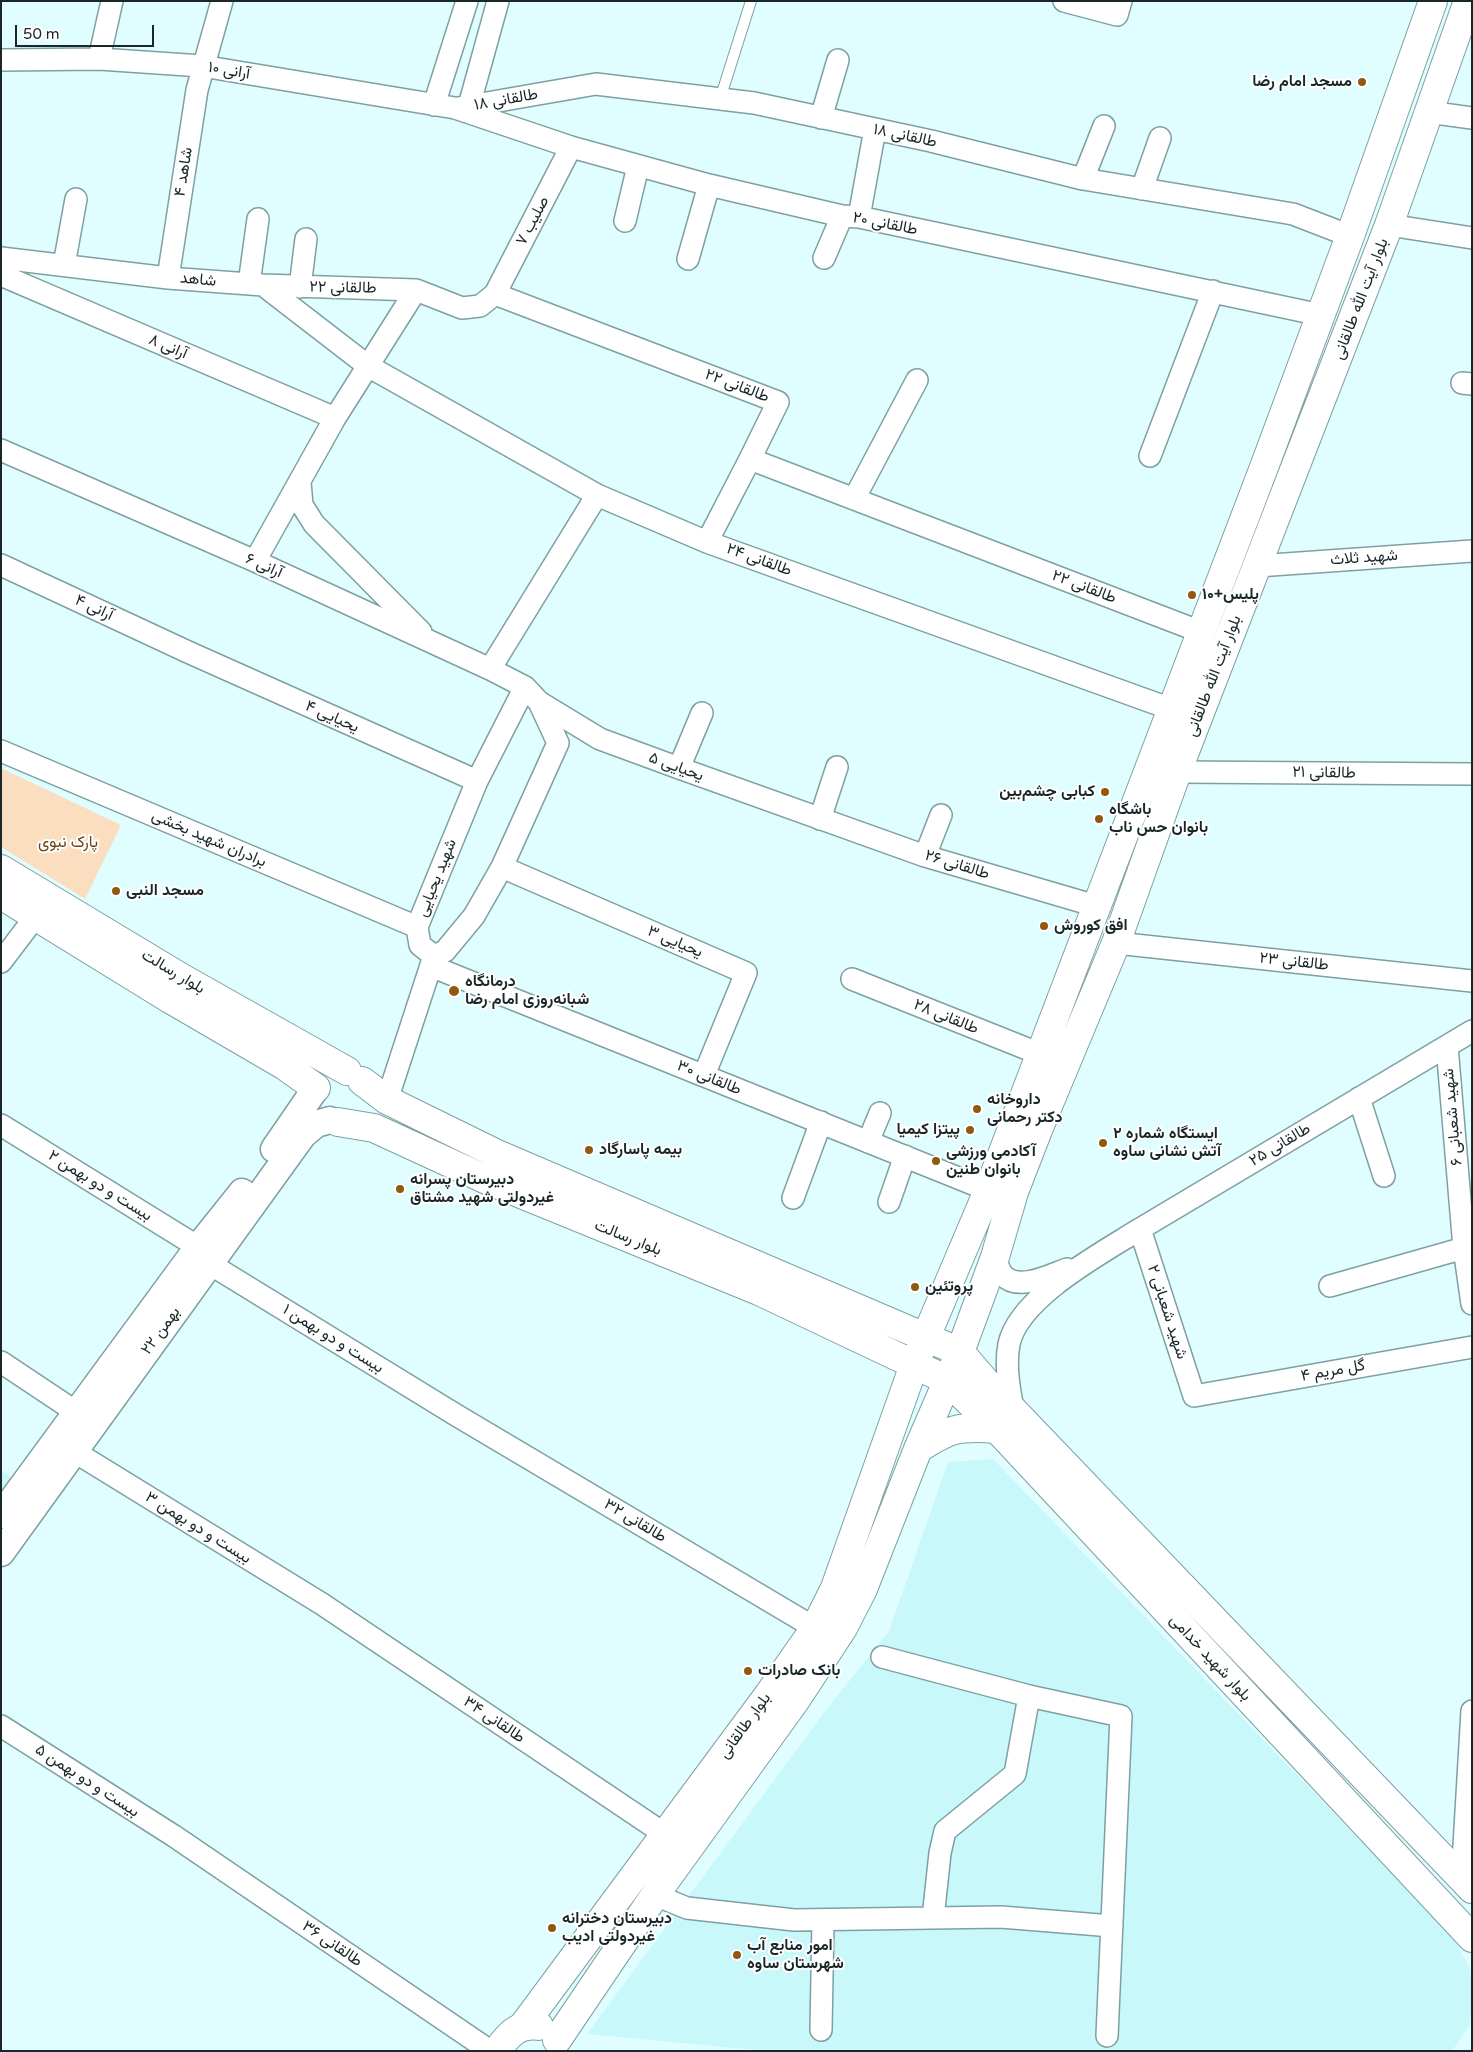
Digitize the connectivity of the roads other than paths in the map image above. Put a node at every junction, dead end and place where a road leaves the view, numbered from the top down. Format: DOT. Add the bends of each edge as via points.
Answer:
graph roads {
  1 [pos="112,1"];
  2 [pos="222,1"];
  3 [pos="467,1"];
  4 [pos="498,1"];
  5 [pos="752,1"];
  6 [pos="1064,1"];
  7 [pos="1121,1"];
  8 [pos="1433,1"];
  9 [pos="1468,1"];
  10 [pos="100,59"];
  11 [pos="1,60"];
  12 [pos="838,60"];
  13 [pos="202,66"];
  14 [pos="720,99"];
  15 [pos="434,104"];
  16 [pos="462,107"];
  17 [pos="1428,112"];
  18 [pos="820,118"];
  19 [pos="1472,118"];
  20 [pos="1104,126"];
  21 [pos="875,129"];
  22 [pos="1160,138"];
  23 [pos="571,147"];
  24 [pos="638,166"];
  25 [pos="1083,179"];
  26 [pos="709,185"];
  27 [pos="1142,189"];
  28 [pos="76,199"];
  29 [pos="851,217"];
  30 [pos="258,219"];
  31 [pos="625,221"];
  32 [pos="1389,225"];
  33 [pos="1350,236"];
  34 [pos="1472,238"];
  35 [pos="306,239"];
  36 [pos="1,258"];
  37 [pos="824,258"];
  38 [pos="688,259"];
  39 [pos="64,265"];
  40 [pos="1,275"];
  41 [pos="168,278"];
  42 [pos="256,284"];
  43 [pos="300,287"];
  44 [pos="416,290"];
  45 [pos="1213,291"];
  46 [pos="495,294"];
  47 [pos="1321,314"];
  48 [pos="368,366"];
  49 [pos="917,380"];
  50 [pos="336,418"];
  51 [pos="1,450"];
  52 [pos="1150,456"];
  53 [pos="750,460"];
  54 [pos="300,482"];
  55 [pos="597,495"];
  56 [pos="854,499"];
  57 [pos="707,542"];
  58 [pos="1472,551"];
  59 [pos="1230,557"];
  60 [pos="254,561"];
  61 [pos="1,565"];
  62 [pos="1257,566"];
  63 [pos="1201,632"];
  64 [pos="430,641"];
  65 [pos="188,652"];
  66 [pos="490,668"];
  67 [pos="532,695"];
  68 [pos="1171,709"];
  69 [pos="702,713"];
  70 [pos="600,738"];
  71 [pos="558,743"];
  72 [pos="1,751"];
  73 [pos="837,767"];
  74 [pos="679,768"];
  75 [pos="1177,772"];
  76 [pos="1472,774"];
  77 [pos="477,781"];
  78 [pos="940,815"];
  79 [pos="820,819"];
  80 [pos="925,856"];
  81 [pos="502,867"];
  82 [pos="1,870"];
  83 [pos="1,894"];
  84 [pos="1096,906"];
  85 [pos="36,916"];
  86 [pos="417,927"];
  87 [pos="1116,943"];
  88 [pos="432,961"];
  89 [pos="1,962"];
  90 [pos="852,979"];
  91 [pos="1472,981"];
  92 [pos="1472,1032"];
  93 [pos="1447,1046"];
  94 [pos="1040,1054"];
  95 [pos="704,1075"];
  96 [pos="354,1076"];
  97 [pos="316,1088"];
  98 [pos="1359,1098"];
  99 [pos="387,1100"];
  100 [pos="880,1113"];
  101 [pos="334,1121"];
  102 [pos="820,1122"];
  103 [pos="1,1125"];
  104 [pos="1026,1126"];
  105 [pos="868,1142"];
  106 [pos="905,1156"];
  107 [pos="1384,1176"];
  108 [pos="988,1190"];
  109 [pos="793,1198"];
  110 [pos="888,1202"];
  111 [pos="1140,1229"];
  112 [pos="1464,1248"];
  113 [pos="204,1255"];
  114 [pos="995,1257"];
  115 [pos="1090,1261"];
  116 [pos="1330,1286"];
  117 [pos="1472,1304"];
  118 [pos="927,1337"];
  119 [pos="1472,1347"];
  120 [pos="960,1352"];
  121 [pos="1,1362"];
  122 [pos="914,1365"];
  123 [pos="947,1380"];
  124 [pos="1194,1396"];
  125 [pos="76,1412"];
  126 [pos="456,1414"];
  127 [pos="1005,1419"];
  128 [pos="918,1449"];
  129 [pos="75,1452"];
  130 [pos="1,1515"];
  131 [pos="1,1553"];
  132 [pos="322,1604"];
  133 [pos="815,1628"];
  134 [pos="882,1657"];
  135 [pos="1029,1696"];
  136 [pos="1472,1711"];
  137 [pos="1,1726"];
  138 [pos="1470,1761"];
  139 [pos="666,1835"];
  140 [pos="174,1836"];
  141 [pos="1467,1884"];
  142 [pos="655,1895"];
  143 [pos="933,1918"];
  144 [pos="822,1920"];
  145 [pos="1112,1926"];
  146 [pos="1472,1938"];
  147 [pos="523,2026"];
  148 [pos="820,2030"];
  149 [pos="1107,2036"];
  150 [pos="559,2045"];
  151 [pos="490,2051"];
  152 [pos="497,2051"];
  1 -- 10 [label="street"];
  2 -- 13 [label="street, شاهد ۴"];
  3 -- 15 [label="street"];
  4 -- 16 [label="street"];
  5 -- 14 [label="lane"];
  6 -- 7 [label="street" via="1117,15"];
  8 -- 33 [label="main road, بلوار آیت الله طالقانی"];
  9 -- 17 [label="main road, بلوار آیت الله طالقانی"];
  10 -- 11 [label="street, آرانی ۱۰"];
  10 -- 13 [label="street, آرانی ۱۰"];
  12 -- 18 [label="street"];
  13 -- 15 [label="street, آرانی ۱۰"];
  13 -- 41 [label="street, شاهد ۴"];
  14 -- 16 [label="street, طالقانی ۱۸" via="596,84"];
  14 -- 18 [label="street, طالقانی ۱۸"];
  15 -- 16 [label="street, آرانی ۱۰"];
  16 -- 23 [label="street, طالقانی ۲۰"];
  17 -- 19 [label="street"];
  17 -- 32 [label="main road, بلوار آیت الله طالقانی"];
  18 -- 21 [label="street, طالقانی ۱۸"];
  20 -- 25 [label="street"];
  21 -- 25 [label="street, طالقانی ۱۸"];
  21 -- 29 [label="street"];
  22 -- 27 [label="street"];
  23 -- 24 [label="street, طالقانی ۲۰"];
  23 -- 46 [label="street, صلیب ۷"];
  24 -- 26 [label="street, طالقانی ۲۰"];
  24 -- 31 [label="street"];
  25 -- 27 [label="street, طالقانی ۱۸"];
  26 -- 29 [label="street, طالقانی ۲۰"];
  26 -- 38 [label="street"];
  27 -- 33 [label="street, طالقانی ۱۸" via="1293,214"];
  28 -- 39 [label="street"];
  29 -- 37 [label="street"];
  29 -- 45 [label="street, طالقانی ۲۰"];
  30 -- 42 [label="street"];
  32 -- 34 [label="street"];
  32 -- 62 [label="main road, بلوار آیت الله طالقانی"];
  33 -- 47 [label="main road, بلوار آیت الله طالقانی"];
  35 -- 43 [label="street"];
  36 -- 39 [label="street, شاهد"];
  39 -- 41 [label="street, شاهد"];
  40 -- 50 [label="street, آرانی ۸"];
  41 -- 42 [label="street, شاهد"];
  42 -- 43 [label="street, طالقانی ۲۲"];
  42 -- 48 [label="street"];
  43 -- 44 [label="street, طالقانی ۲۲"];
  44 -- 46 [label="street, طالقانی ۲۲" via="462,308 480,306"];
  44 -- 48 [label="street"];
  45 -- 47 [label="street, طالقانی ۲۰"];
  45 -- 52 [label="street"];
  46 -- 53 [label="street, طالقانی ۲۲" via="778,402"];
  47 -- 59 [label="main road, بلوار آیت الله طالقانی"];
  48 -- 50 [label="street"];
  48 -- 55 [label="street, طالقانی ۲۴"];
  49 -- 56 [label="street"];
  50 -- 54 [label="street"];
  51 -- 60 [label="street, آرانی ۶"];
  53 -- 56 [label="street, طالقانی ۲۲"];
  53 -- 57 [label="street"];
  54 -- 60 [label="street"];
  54 -- 64 [label="street" via="302,505 314,524"];
  55 -- 57 [label="street, طالقانی ۲۴"];
  55 -- 66 [label="street"];
  56 -- 63 [label="street, طالقانی ۲۲"];
  57 -- 68 [label="street, طالقانی ۲۴"];
  58 -- 62 [label="street, شهید ثلاث"];
  59 -- 62 [label="main road"];
  59 -- 63 [label="main road, بلوار آیت الله طالقانی"];
  60 -- 64 [label="street, آرانی ۶"];
  61 -- 65 [label="street, آرانی ۴"];
  62 -- 75 [label="main road, بلوار آیت الله طالقانی"];
  63 -- 68 [label="main road, بلوار آیت الله طالقانی"];
  64 -- 66 [label="street, آرانی ۶"];
  65 -- 77 [label="street, یحیایی ۴"];
  66 -- 67 [label="street, آرانی ۶"];
  67 -- 70 [label="street, یحیایی ۵"];
  67 -- 71 [label="street"];
  67 -- 77 [label="street, شهید یحیایی"];
  68 -- 84 [label="main road, بلوار آیت الله طالقانی"];
  69 -- 74 [label="street"];
  70 -- 71 [label="street"];
  70 -- 74 [label="street, یحیایی ۵"];
  71 -- 81 [label="street"];
  72 -- 86 [label="street, برادران شهید بخشی"];
  73 -- 79 [label="street"];
  74 -- 79 [label="street, یحیایی ۵"];
  75 -- 76 [label="street, طالقانی ۲۱"];
  75 -- 87 [label="main road, بلوار آیت الله طالقانی"];
  77 -- 86 [label="street, شهید یحیایی"];
  78 -- 80 [label="street"];
  79 -- 80 [label="street, طالقانی ۲۶"];
  80 -- 84 [label="street, طالقانی ۲۶"];
  81 -- 88 [label="street" via="474,916 445,951"];
  81 -- 95 [label="street, یحیایی ۳" via="746,973"];
  82 -- 96 [label="main road, بلوار رسالت"];
  83 -- 85 [label="main road, بلوار رسالت"];
  84 -- 94 [label="main road, بلوار آیت الله طالقانی"];
  85 -- 89 [label="street"];
  85 -- 97 [label="main road, بلوار رسالت" via="170,1000 285,1066"];
  86 -- 88 [label="street, شهید یحیایی" via="420,945"];
  87 -- 91 [label="street, طالقانی ۲۳"];
  87 -- 104 [label="main road, بلوار آیت الله طالقانی"];
  88 -- 95 [label="street, طالقانی ۳۰"];
  88 -- 99 [label="street"];
  90 -- 94 [label="street, طالقانی ۲۸"];
  92 -- 93 [label="street, طالقانی ۲۵"];
  93 -- 98 [label="street, طالقانی ۲۵"];
  93 -- 112 [label="street, شهید شعبانی ۶"];
  94 -- 104 [label="main road, بلوار آیت الله طالقانی"];
  95 -- 102 [label="street, طالقانی ۳۰"];
  96 -- 97 [label="main road" via="332,1072"];
  96 -- 99 [label="main road, بلوار رسالت"];
  96 -- 101 [label="main road" via="367,1098 361,1113 347,1122"];
  97 -- 101 [label="main road" via="318,1110"];
  97 -- 113 [label="street, ۲۲ بهمن"];
  98 -- 107 [label="street"];
  98 -- 111 [label="street, طالقانی ۲۵"];
  99 -- 118 [label="main road, بلوار رسالت" via="495,1153"];
  100 -- 105 [label="street"];
  101 -- 113 [label="street, ۲۲ بهمن" via="316,1124 304,1135"];
  101 -- 122 [label="main road, بلوار رسالت" via="374,1128 487,1180 759,1291"];
  102 -- 105 [label="street, طالقانی ۳۰"];
  102 -- 109 [label="street"];
  103 -- 113 [label="street, بیست و دو بهمن ۲"];
  104 -- 108 [label="main road, بلوار آیت الله طالقانی"];
  104 -- 114 [label="main road, بلوار آیت الله طالقانی" via="1014,1192"];
  105 -- 106 [label="street, طالقانی ۳۰"];
  106 -- 108 [label="street, طالقانی ۳۰"];
  106 -- 110 [label="street"];
  108 -- 118 [label="main road, بلوار آیت الله طالقانی"];
  111 -- 115 [label="street, طالقانی ۲۵"];
  111 -- 124 [label="street, شهید شعبانی ۲"];
  112 -- 116 [label="street"];
  112 -- 117 [label="street, شهید شعبانی ۶"];
  113 -- 125 [label="street, ۲۲ بهمن"];
  113 -- 126 [label="street, بیست و دو بهمن ۱"];
  113 -- 129 [label="street, ۲۲ بهمن"];
  114 -- 115 [label="street" via="1002,1275 1013,1282 1031,1281"];
  114 -- 120 [label="main road, بلوار آیت الله طالقانی"];
  115 -- 127 [label="street" via="1039,1297 1014,1330 1009,1343"];
  118 -- 120 [label="main road, بلوار رسالت"];
  118 -- 122 [label="main road, بلوار طالقانی"];
  119 -- 124 [label="street, گل مریم ۴"];
  120 -- 123 [label="main road, بلوار طالقانی"];
  120 -- 127 [label="main road, بلوار شهید خدامی"];
  121 -- 125 [label="street"];
  122 -- 123 [label="main road, بلوار رسالت"];
  122 -- 133 [label="main road, بلوار طالقانی" via="835,1588"];
  123 -- 127 [label="main road, بلوار شهید خدامی"];
  123 -- 128 [label="main road, بلوار طالقانی"];
  125 -- 130 [label="street, ۲۲ بهمن"];
  126 -- 133 [label="street, طالقانی ۳۲"];
  127 -- 128 [label="main road" via="941,1433"];
  127 -- 141 [label="main road, بلوار شهید خدامی"];
  127 -- 146 [label="main road, بلوار شهید خدامی"];
  128 -- 142 [label="main road, بلوار طالقانی" via="863,1589 843,1628 795,1701"];
  129 -- 131 [label="street, ۲۲ بهمن"];
  129 -- 132 [label="street, بیست و دو بهمن ۳"];
  132 -- 139 [label="street, طالقانی ۳۴"];
  133 -- 139 [label="main road, بلوار طالقانی"];
  134 -- 135 [label="street"];
  135 -- 143 [label="street" via="1015,1774 945,1831"];
  135 -- 145 [label="street" via="1121,1716"];
  136 -- 138 [label="street"];
  137 -- 140 [label="street, بیست و دو بهمن ۵"];
  138 -- 141 [label="street"];
  139 -- 147 [label="main road, بلوار طالقانی"];
  140 -- 151 [label="street, طالقانی ۳۶"];
  142 -- 144 [label="street" via="687,1908"];
  142 -- 150 [label="main road, بلوار طالقانی"];
  143 -- 144 [label="street"];
  143 -- 145 [label="street" via="1001,1918"];
  144 -- 148 [label="street"];
  145 -- 149 [label="street"];
  147 -- 150 [label="main road" via="539,2025 551,2032"];
  147 -- 152 [label="main road, بلوار طالقانی" via="514,2030"];
}
